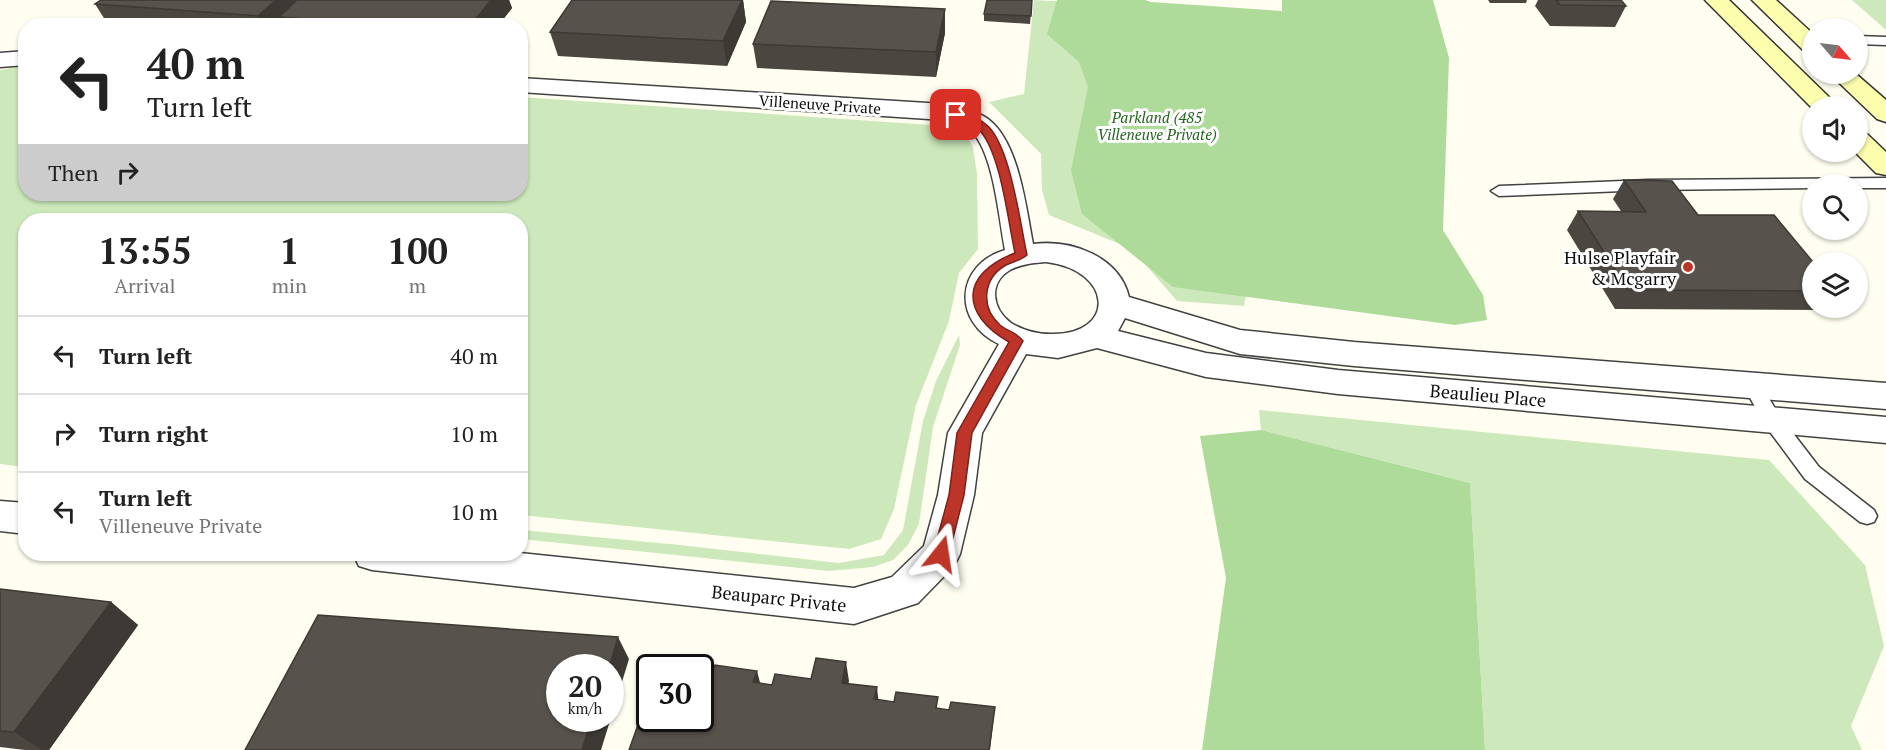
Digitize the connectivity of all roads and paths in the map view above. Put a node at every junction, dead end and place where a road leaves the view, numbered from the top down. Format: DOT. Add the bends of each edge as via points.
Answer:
graph roads {
  1 [pos="1716,0"];
  2 [pos="1763,0"];
  3 [pos="1802,34"];
  4 [pos="1868,40"];
  5 [pos="1886,41"];
  6 [pos="18,59"];
  7 [pos="0,60"];
  8 [pos="1853,84"];
  9 [pos="528,85"];
  10 [pos="1814,96"];
  11 [pos="1886,114"];
  12 [pos="1868,150"];
  13 [pos="1886,167"];
  14 [pos="1886,183"];
  15 [pos="1499,191"];
  16 [pos="1021,255"];
  17 [pos="1116,304"];
  18 [pos="1094,336"];
  19 [pos="1017,341"];
  20 [pos="1752,385"];
  21 [pos="1886,396"];
  22 [pos="1772,420"];
  23 [pos="1886,430"];
  24 [pos="0,516"];
  25 [pos="1867,516"];
  26 [pos="18,518"];
  27 [pos="437,561"];
  1 -- 10 [label="main road"];
  2 -- 3 [label="main road"];
  4 -- 5 [label="lane"];
  6 -- 7 [label="street"];
  8 -- 11 [label="main road"];
  9 -- 16 [label="street, Villeneuve Private" via="944,111 968,118 985,129 1000,158"];
  12 -- 13 [label="main road"];
  14 -- 15 [label="lane"];
  16 -- 17 [label="street" via="1046,252 1072,257 1095,268 1111,285"];
  16 -- 19 [label="street" via="1000,263 985,277 979,294 982,312 995,328"];
  17 -- 18 [label="street" via="1110,322"];
  17 -- 20 [label="street, Beaulieu Place" via="1240,342"];
  18 -- 19 [label="street" via="1070,345 1044,347"];
  18 -- 22 [label="street, Beaulieu Place" via="1206,365 1327,380"];
  19 -- 27 [label="street, Beauparc Private" via="965,433 956,495 941,554 904,591 854,606"];
  20 -- 21 [label="street, Beaulieu Place"];
  20 -- 22 [label="lane"];
  22 -- 23 [label="street, Beaulieu Place"];
  22 -- 25 [label="lane" via="1812,473"];
  24 -- 26 [label="street"];
}
